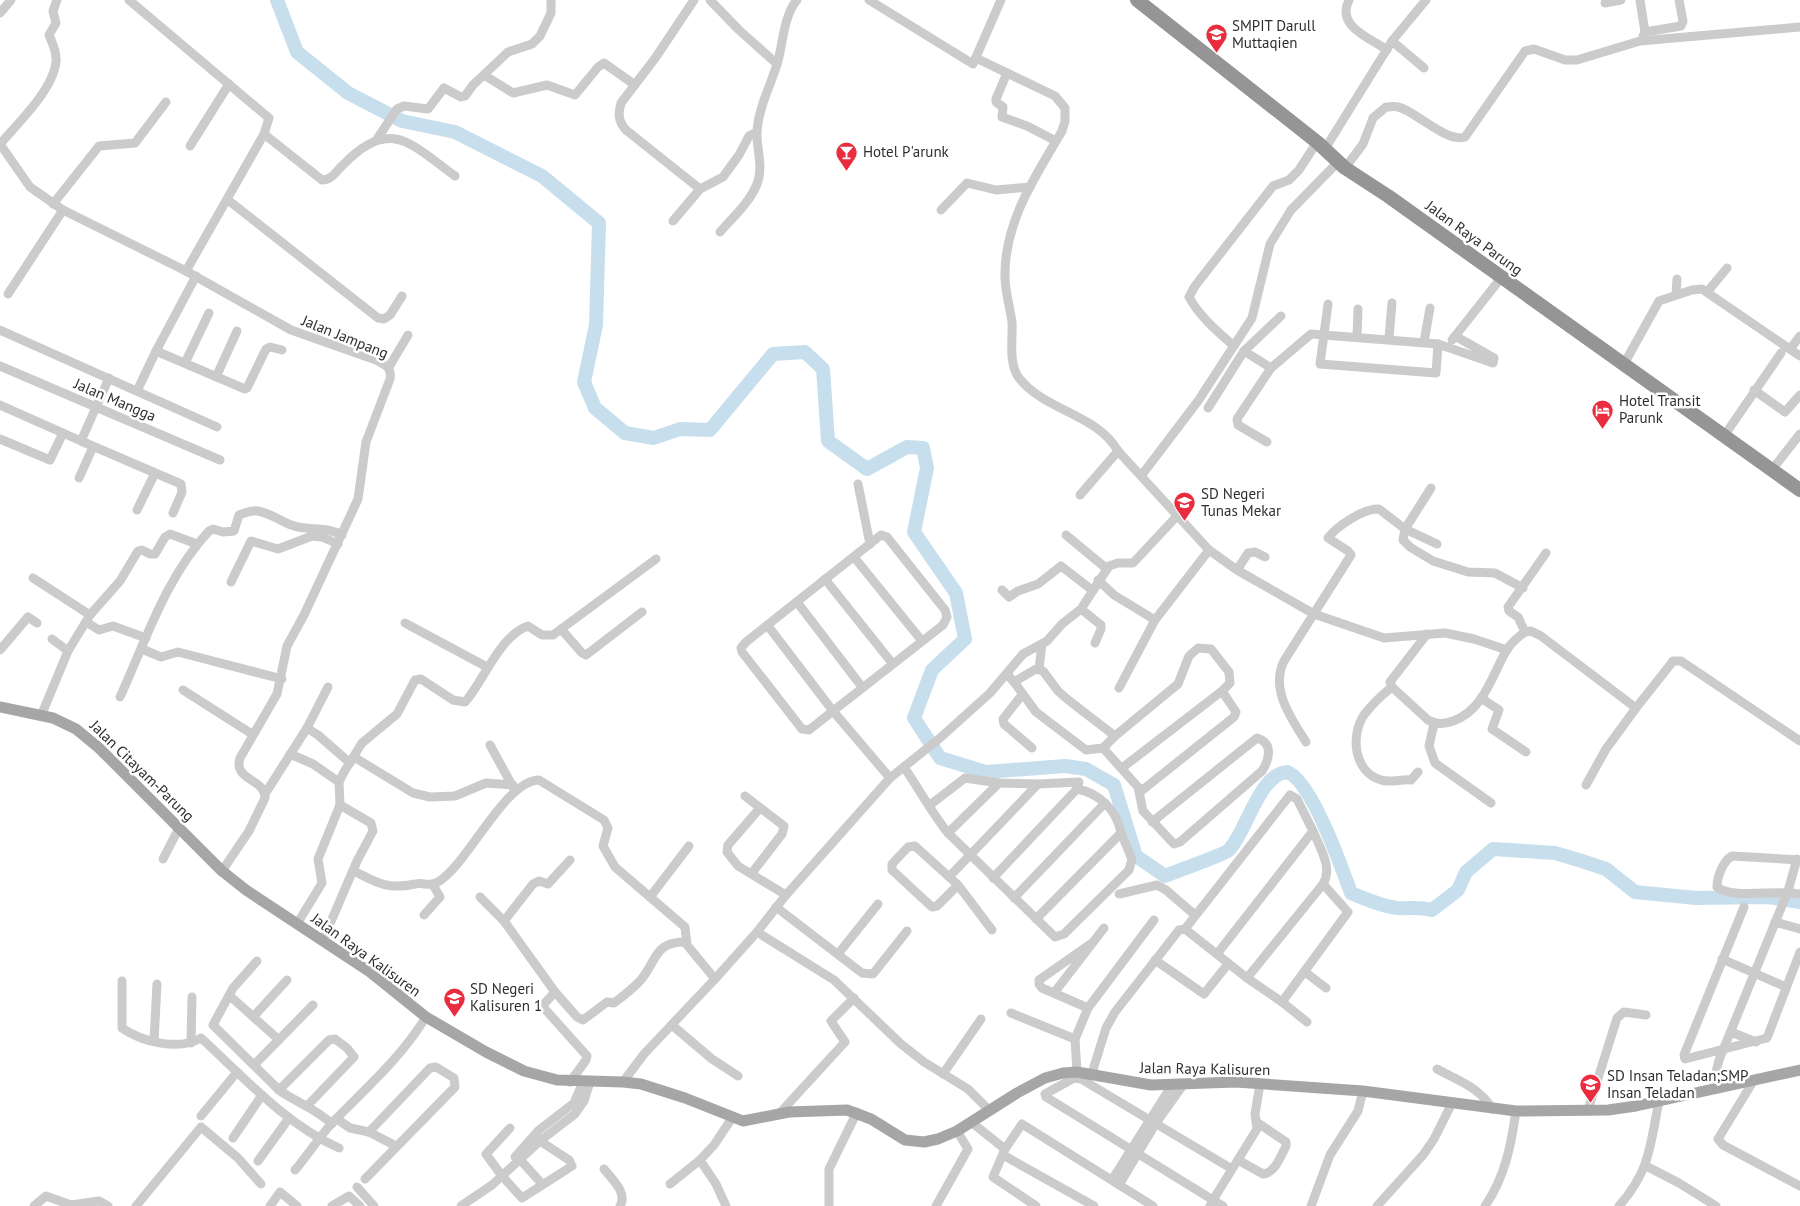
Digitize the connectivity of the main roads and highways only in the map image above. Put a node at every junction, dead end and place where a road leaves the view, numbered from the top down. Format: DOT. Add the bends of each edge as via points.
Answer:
graph roads {
  1 [pos="1137,0"];
  2 [pos="1151,0"];
  3 [pos="1322,143"];
  4 [pos="1344,165"];
  5 [pos="1625,362"];
  6 [pos="1726,434"];
  7 [pos="1800,484"];
  8 [pos="1800,490"];
  9 [pos="0,707"];
  10 [pos="222,871"];
  11 [pos="1800,1070"];
  1 -- 3 [label="highway, Jalan Raya Parung"];
  2 -- 3 [label="highway, Jalan Raya Parung"];
  3 -- 4 [label="highway, Jalan Raya Parung"];
  4 -- 5 [label="highway, Jalan Raya Parung"];
  4 -- 5 [label="highway, Jalan Raya Parung"];
  5 -- 6 [label="highway, Jalan Raya Parung"];
  6 -- 7 [label="highway, Jalan Raya Parung"];
  6 -- 8 [label="highway, Jalan Raya Parung"];
  9 -- 10 [label="main road, Jalan Citayam-Parung" via="66,723 86,736"];
  10 -- 11 [label="main road, Jalan Raya Kalisuren" via="370,972 426,1016 524,1071 570,1082 641,1084 732,1118 754,1121 802,1110 847,1110 905,1140 924,1142 957,1130 1045,1078 1077,1072 1123,1082 1172,1085 1210,1081 1363,1091 1516,1111 1608,1110"];
}
